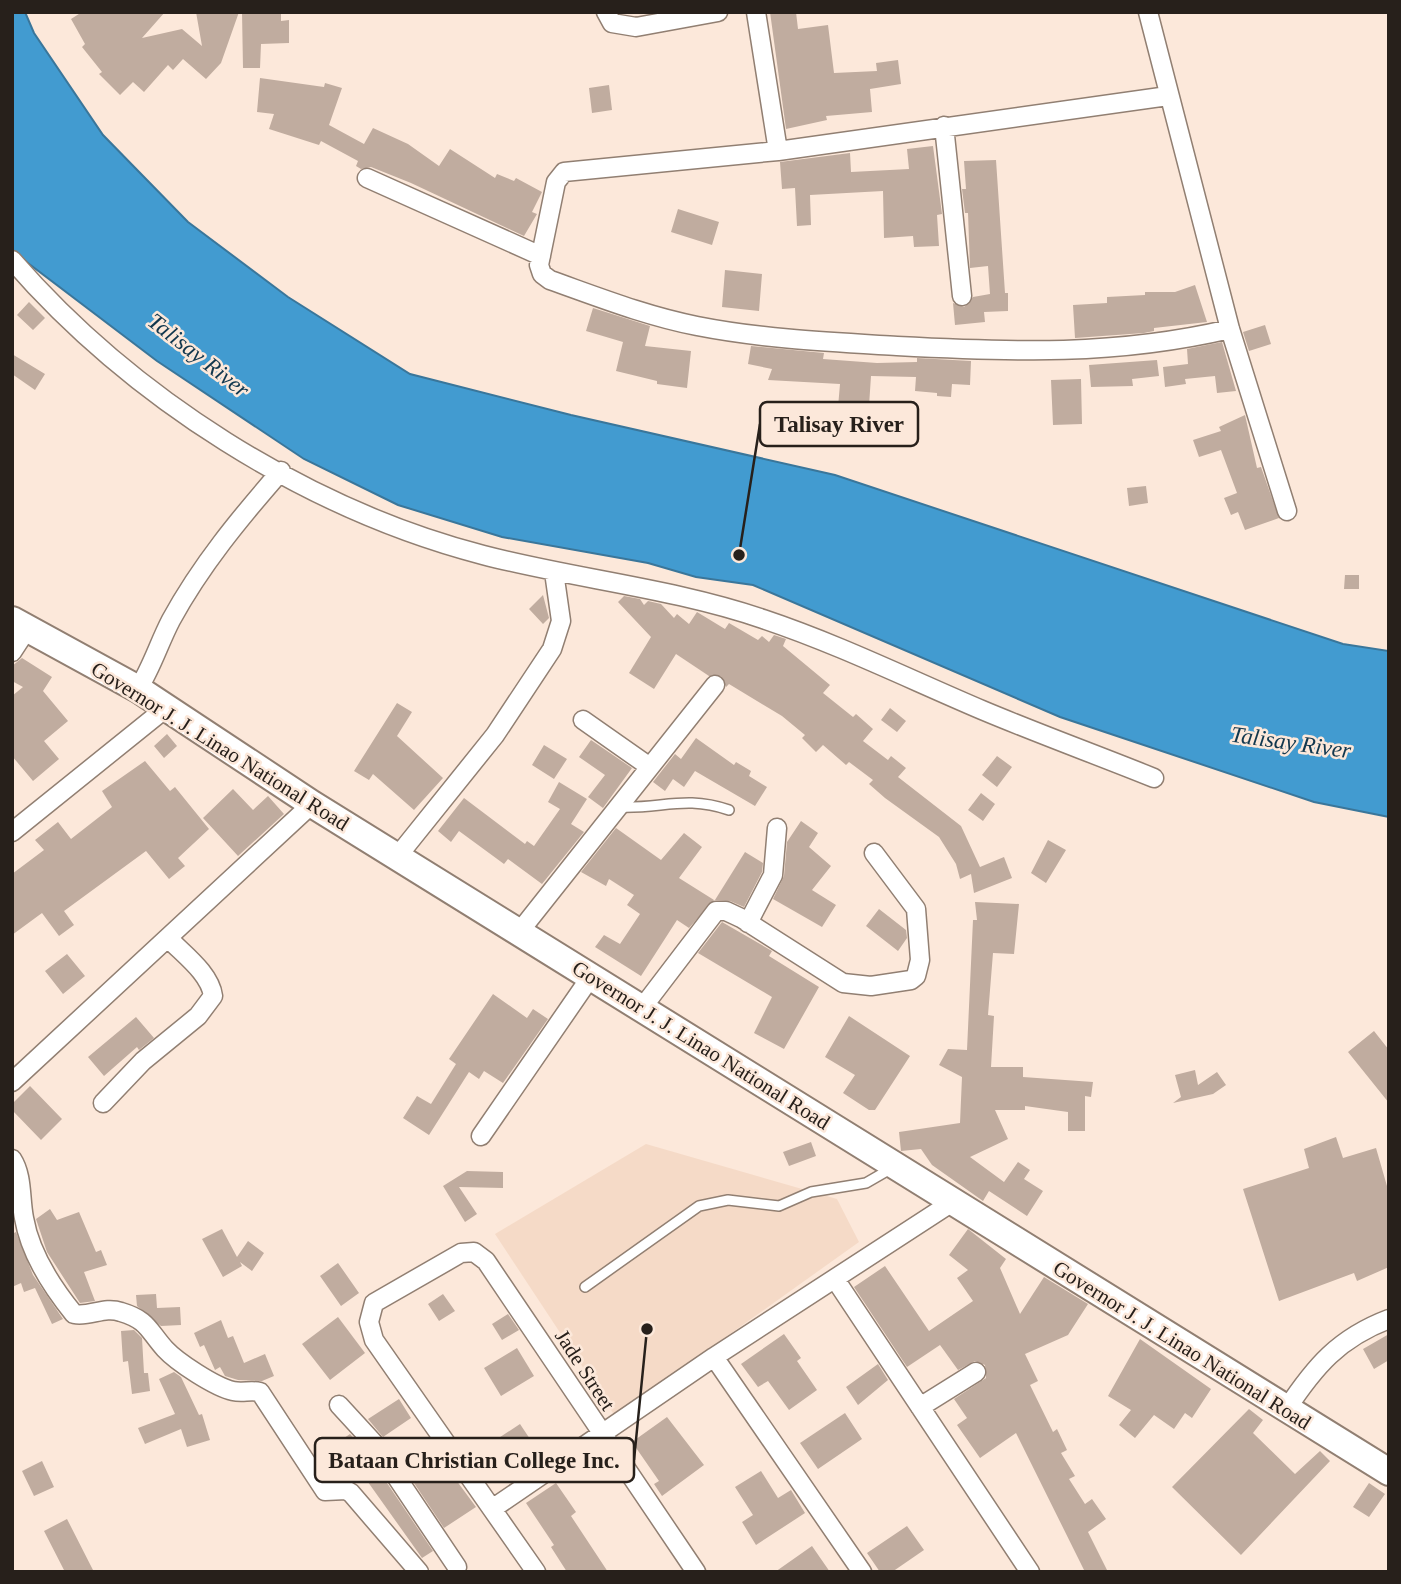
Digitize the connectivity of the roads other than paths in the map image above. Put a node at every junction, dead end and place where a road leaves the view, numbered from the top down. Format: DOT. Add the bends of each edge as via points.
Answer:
graph roads {
  1 [pos="606,12"];
  2 [pos="718,12"];
  3 [pos="756,12"];
  4 [pos="1148,12"];
  5 [pos="1168,96"];
  6 [pos="944,126"];
  7 [pos="778,151"];
  8 [pos="367,178"];
  9 [pos="541,256"];
  10 [pos="12,260"];
  11 [pos="961,296"];
  12 [pos="1230,329"];
  13 [pos="281,471"];
  14 [pos="1287,511"];
  15 [pos="554,572"];
  16 [pos="20,625"];
  17 [pos="12,652"];
  18 [pos="715,685"];
  19 [pos="138,689"];
  20 [pos="166,708"];
  21 [pos="583,720"];
  22 [pos="650,767"];
  23 [pos="1154,778"];
  24 [pos="312,804"];
  25 [pos="619,807"];
  26 [pos="729,810"];
  27 [pos="777,828"];
  28 [pos="12,832"];
  29 [pos="874,853"];
  30 [pos="397,857"];
  31 [pos="748,923"];
  32 [pos="520,931"];
  33 [pos="168,938"];
  34 [pos="592,975"];
  35 [pos="642,1008"];
  36 [pos="12,1082"];
  37 [pos="103,1103"];
  38 [pos="481,1136"];
  39 [pos="12,1159"];
  40 [pos="893,1167"];
  41 [pos="951,1203"];
  42 [pos="835,1279"];
  43 [pos="585,1287"];
  44 [pos="1389,1319"];
  45 [pos="714,1357"];
  46 [pos="976,1372"];
  47 [pos="339,1405"];
  48 [pos="920,1408"];
  49 [pos="1286,1410"];
  50 [pos="600,1435"];
  51 [pos="1385,1466"];
  52 [pos="492,1509"];
  53 [pos="453,1570"];
  54 [pos="419,1572"];
  55 [pos="537,1572"];
  56 [pos="696,1572"];
  57 [pos="862,1572"];
  58 [pos="1030,1572"];
  1 -- 2 [label="street" via="612,23 635,27"];
  3 -- 7 [label="street"];
  4 -- 5 [label="street"];
  5 -- 6 [label="street"];
  5 -- 12 [label="street"];
  6 -- 7 [label="street"];
  6 -- 11 [label="street"];
  7 -- 9 [label="street" via="565,172 556,182"];
  8 -- 9 [label="street"];
  9 -- 12 [label="street" via="542,274 550,280 654,316 788,340 1063,352 1148,345"];
  10 -- 13 [label="street" via="110,360 218,437"];
  12 -- 14 [label="street"];
  13 -- 15 [label="street" via="410,532"];
  13 -- 19 [label="street" via="222,539 170,622"];
  15 -- 23 [label="street" via="761,618"];
  15 -- 30 [label="street" via="561,621 552,649 495,735"];
  16 -- 17 [label="street"];
  16 -- 19 [label="main road, Governor J. J. Linao National Road"];
  18 -- 22 [label="street"];
  19 -- 20 [label="main road, Governor J. J. Linao National Road"];
  20 -- 24 [label="main road, Governor J. J. Linao National Road"];
  20 -- 28 [label="street"];
  21 -- 22 [label="street"];
  22 -- 25 [label="street"];
  24 -- 30 [label="main road, Governor J. J. Linao National Road"];
  24 -- 33 [label="street"];
  25 -- 26 [label="lane" via="686,801"];
  25 -- 32 [label="street"];
  27 -- 31 [label="street" via="773,875"];
  29 -- 31 [label="street" via="916,909 920,960 911,980 872,986 843,983"];
  30 -- 32 [label="main road, Governor J. J. Linao National Road"];
  31 -- 35 [label="street" via="726,911 716,911"];
  32 -- 34 [label="main road, Governor J. J. Linao National Road"];
  33 -- 36 [label="street"];
  33 -- 37 [label="street" via="212,986 213,996 198,1016 143,1061"];
  34 -- 35 [label="main road, Governor J. J. Linao National Road"];
  34 -- 38 [label="street"];
  35 -- 40 [label="main road, Governor J. J. Linao National Road"];
  39 -- 54 [label="street" via="27,1231 42,1268 74,1314 105,1308 122,1312 148,1323 164,1348 196,1371 231,1391 260,1392 325,1491 351,1493"];
  40 -- 41 [label="main road, Governor J. J. Linao National Road"];
  40 -- 43 [label="lane" via="866,1183 811,1192 779,1206 728,1200 699,1206"];
  41 -- 42 [label="street"];
  41 -- 49 [label="main road, Governor J. J. Linao National Road"];
  42 -- 45 [label="street"];
  42 -- 48 [label="street"];
  44 -- 49 [label="street" via="1343,1341 1306,1380"];
  45 -- 50 [label="street"];
  45 -- 57 [label="street"];
  46 -- 48 [label="street"];
  47 -- 53 [label="street" via="373,1443"];
  48 -- 58 [label="street"];
  49 -- 51 [label="main road, Governor J. J. Linao National Road"];
  50 -- 52 [label="street"];
  50 -- 52 [label="street, Jade Street" via="486,1261 474,1251 461,1253 374,1303 369,1322 374,1340"];
  50 -- 56 [label="street, Jade Street"];
  52 -- 55 [label="street"];
}
